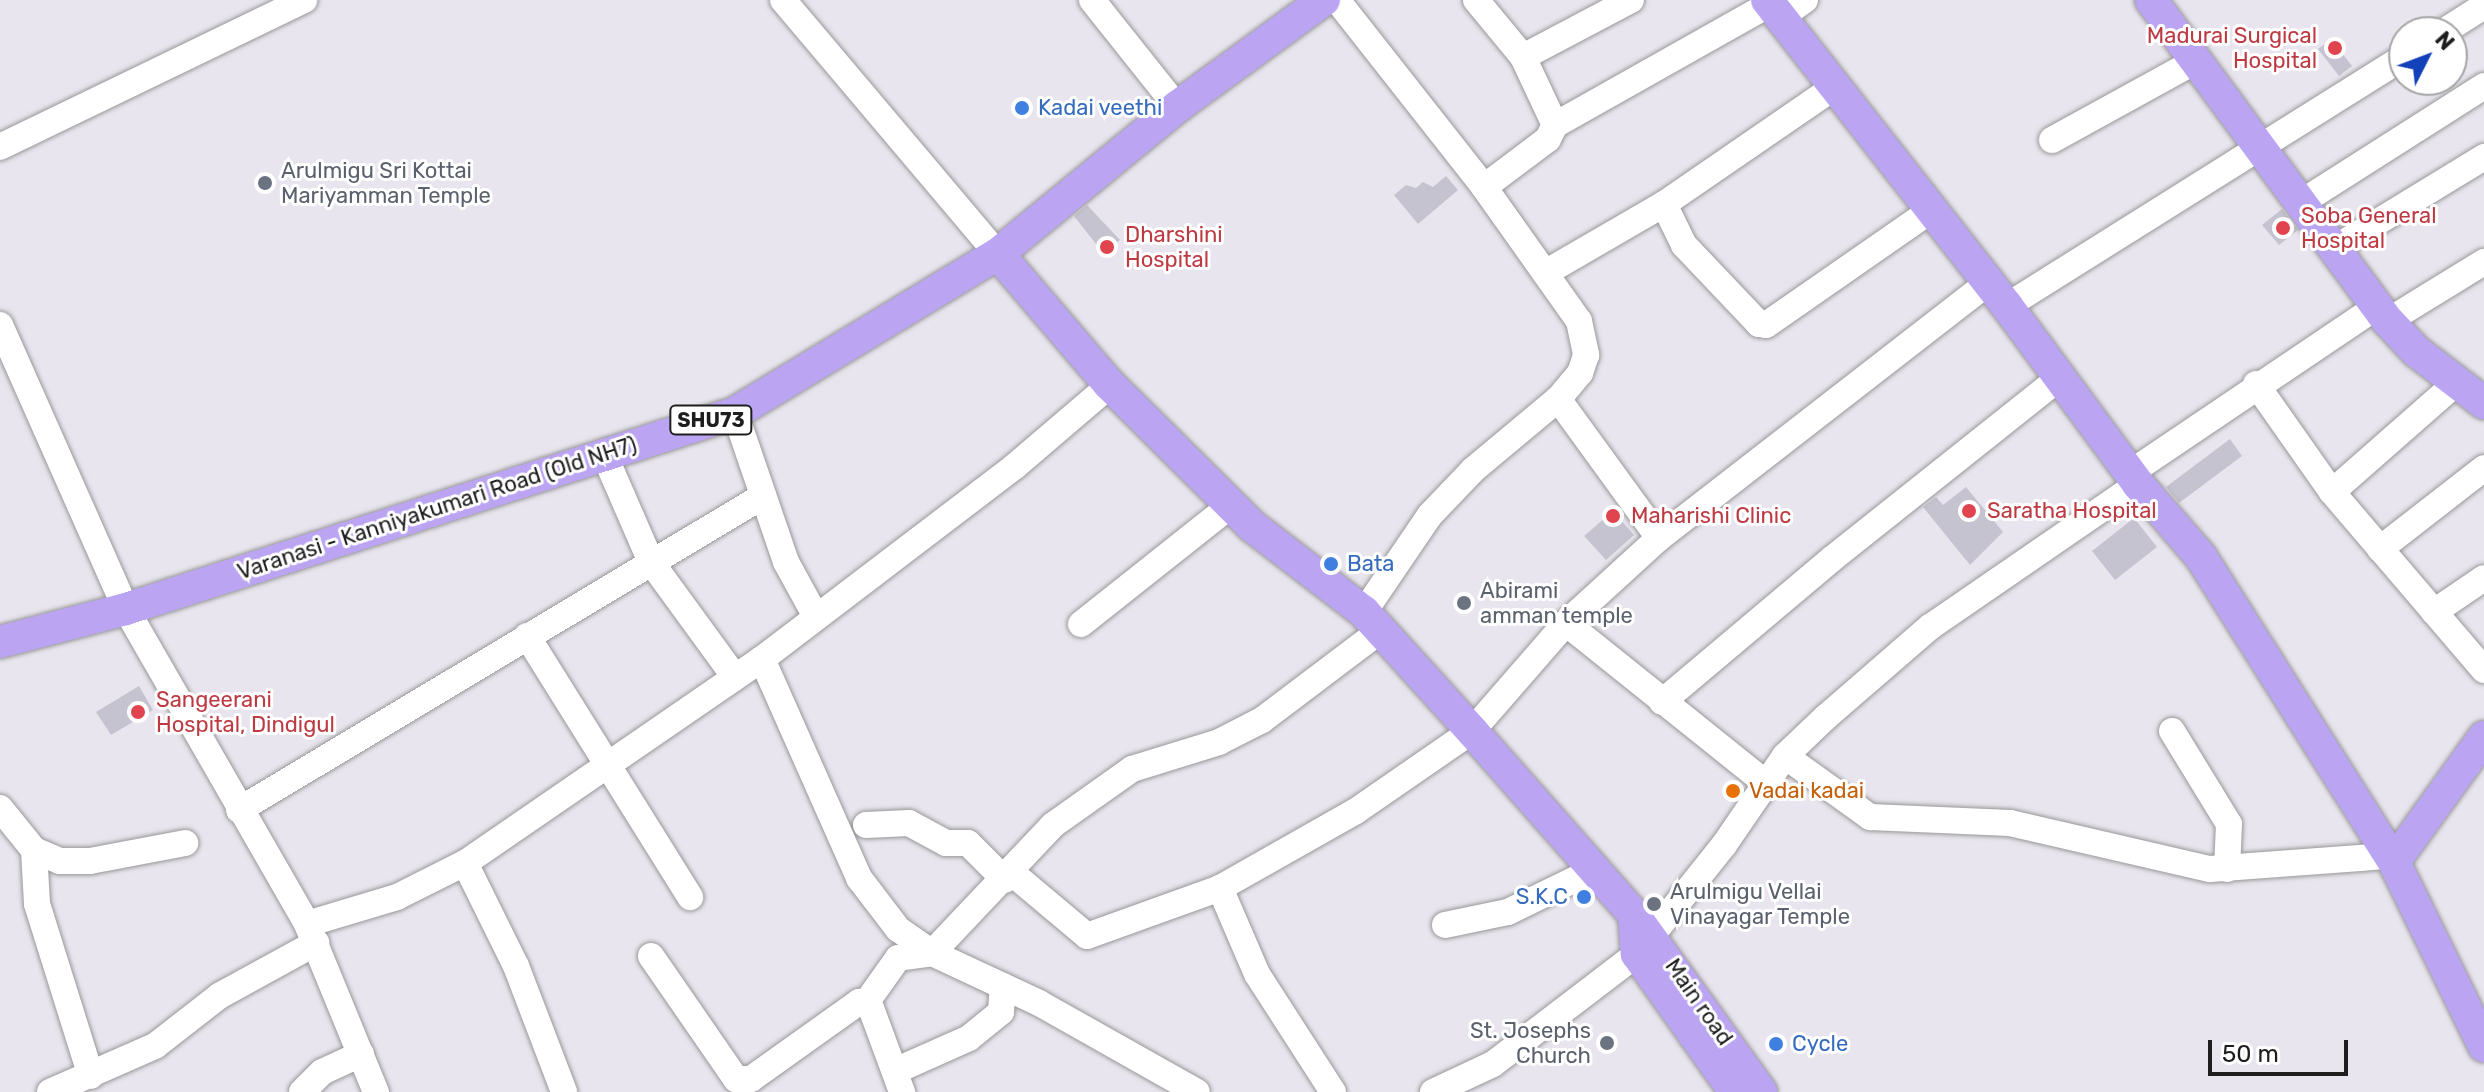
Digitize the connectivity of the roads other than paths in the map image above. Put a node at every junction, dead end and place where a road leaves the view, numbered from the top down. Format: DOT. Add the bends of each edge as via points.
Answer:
graph roads {
  1 [pos="783,0"];
  2 [pos="1092,0"];
  3 [pos="1324,0"];
  4 [pos="1337,0"];
  5 [pos="1476,0"];
  6 [pos="1631,0"];
  7 [pos="2151,0"];
  8 [pos="297,1"];
  9 [pos="1780,5"];
  10 [pos="1523,57"];
  11 [pos="2194,62"];
  12 [pos="2388,67"];
  13 [pos="2484,86"];
  14 [pos="1834,87"];
  15 [pos="1177,107"];
  16 [pos="1555,125"];
  17 [pos="2052,140"];
  18 [pos="0,147"];
  19 [pos="2264,147"];
  20 [pos="2484,157"];
  21 [pos="1484,187"];
  22 [pos="2302,202"];
  23 [pos="1664,204"];
  24 [pos="1930,211"];
  25 [pos="2335,248"];
  26 [pos="998,254"];
  27 [pos="2484,262"];
  28 [pos="1545,273"];
  29 [pos="1997,295"];
  30 [pos="2382,314"];
  31 [pos="0,325"];
  32 [pos="2058,379"];
  33 [pos="2256,384"];
  34 [pos="2455,384"];
  35 [pos="1110,385"];
  36 [pos="1558,399"];
  37 [pos="2484,403"];
  38 [pos="735,413"];
  39 [pos="604,454"];
  40 [pos="2484,468"];
  41 [pos="2134,478"];
  42 [pos="2332,492"];
  43 [pos="763,496"];
  44 [pos="1231,505"];
  45 [pos="1659,538"];
  46 [pos="2380,549"];
  47 [pos="651,562"];
  48 [pos="2484,578"];
  49 [pos="126,609"];
  50 [pos="2434,612"];
  51 [pos="815,615"];
  52 [pos="1372,621"];
  53 [pos="1566,623"];
  54 [pos="1081,624"];
  55 [pos="527,636"];
  56 [pos="0,642"];
  57 [pos="762,659"];
  58 [pos="2484,670"];
  59 [pos="735,677"];
  60 [pos="1662,702"];
  61 [pos="1472,731"];
  62 [pos="2172,731"];
  63 [pos="2484,737"];
  64 [pos="1785,756"];
  65 [pos="605,766"];
  66 [pos="1766,783"];
  67 [pos="0,808"];
  68 [pos="239,810"];
  69 [pos="866,825"];
  70 [pos="185,843"];
  71 [pos="34,850"];
  72 [pos="2391,859"];
  73 [pos="465,863"];
  74 [pos="2227,869"];
  75 [pos="1594,870"];
  76 [pos="1008,877"];
  77 [pos="1220,888"];
  78 [pos="690,897"];
  79 [pos="1445,925"];
  80 [pos="312,934"];
  81 [pos="1642,936"];
  82 [pos="932,953"];
  83 [pos="651,956"];
  84 [pos="1003,986"];
  85 [pos="866,1003"];
  86 [pos="2484,1046"];
  87 [pos="361,1054"];
  88 [pos="1493,1064"];
  89 [pos="91,1076"];
  90 [pos="899,1082"];
  91 [pos="50,1092"];
  92 [pos="302,1092"];
  93 [pos="376,1092"];
  94 [pos="564,1092"];
  95 [pos="1197,1092"];
  96 [pos="1333,1092"];
  97 [pos="1433,1092"];
  98 [pos="1488,1092"];
  99 [pos="1735,1092"];
  100 [pos="1761,1092"];
  1 -- 26 [label="street"];
  2 -- 15 [label="street"];
  3 -- 15 [label="main road, Varanasi - Kanniyakumari Road (Old NH7) / SHU73"];
  4 -- 21 [label="street"];
  5 -- 10 [label="street"];
  6 -- 10 [label="street"];
  7 -- 11 [label="main road"];
  8 -- 18 [label="street"];
  9 -- 14 [label="main road"];
  9 -- 16 [label="street"];
  10 -- 16 [label="street"];
  11 -- 17 [label="street"];
  11 -- 19 [label="main road"];
  12 -- 19 [label="street"];
  13 -- 22 [label="street"];
  14 -- 23 [label="street"];
  14 -- 24 [label="main road"];
  15 -- 26 [label="main road, Varanasi - Kanniyakumari Road (Old NH7) / SHU73"];
  16 -- 21 [label="street" via="1548,139"];
  19 -- 22 [label="main road"];
  19 -- 29 [label="street"];
  20 -- 25 [label="street"];
  21 -- 28 [label="street"];
  22 -- 25 [label="main road"];
  23 -- 24 [label="street" via="1684,245 1759,324 1766,325"];
  23 -- 28 [label="street"];
  24 -- 29 [label="main road"];
  25 -- 30 [label="main road"];
  26 -- 35 [label="main road"];
  26 -- 38 [label="main road, Varanasi - Kanniyakumari Road (Old NH7) / SHU73"];
  27 -- 30 [label="street"];
  28 -- 36 [label="street" via="1579,321 1586,355 1580,373"];
  29 -- 32 [label="main road"];
  29 -- 45 [label="street"];
  30 -- 33 [label="street"];
  30 -- 34 [label="main road"];
  31 -- 49 [label="street"];
  32 -- 41 [label="main road"];
  32 -- 60 [label="street"];
  33 -- 41 [label="street"];
  33 -- 42 [label="street"];
  34 -- 37 [label="main road"];
  34 -- 42 [label="street"];
  35 -- 44 [label="main road"];
  35 -- 51 [label="street" via="1014,467"];
  36 -- 45 [label="street"];
  36 -- 52 [label="street" via="1473,470 1430,515"];
  38 -- 39 [label="main road, Varanasi - Kanniyakumari Road (Old NH7) / SHU73"];
  38 -- 43 [label="street"];
  39 -- 47 [label="street"];
  39 -- 49 [label="main road, Varanasi - Kanniyakumari Road (Old NH7) / SHU73"];
  40 -- 46 [label="street"];
  41 -- 64 [label="street" via="1930,627"];
  41 -- 72 [label="main road" via="2201,557"];
  42 -- 46 [label="street"];
  43 -- 47 [label="street"];
  43 -- 51 [label="street" via="786,562"];
  44 -- 52 [label="main road"];
  44 -- 54 [label="street"];
  45 -- 53 [label="street"];
  46 -- 50 [label="street"];
  47 -- 55 [label="street"];
  47 -- 59 [label="street"];
  48 -- 50 [label="street"];
  49 -- 56 [label="main road, Varanasi - Kanniyakumari Road (Old NH7) / SHU73"];
  49 -- 68 [label="street"];
  50 -- 58 [label="street"];
  51 -- 57 [label="street"];
  52 -- 61 [label="main road"];
  52 -- 76 [label="street" via="1236,735 1132,769 1053,825"];
  53 -- 60 [label="street"];
  53 -- 61 [label="street"];
  55 -- 65 [label="street"];
  55 -- 68 [label="street"];
  57 -- 59 [label="street"];
  57 -- 82 [label="street" via="859,878 898,929"];
  59 -- 65 [label="street"];
  60 -- 66 [label="street"];
  61 -- 75 [label="main road"];
  61 -- 77 [label="street" via="1356,811"];
  62 -- 74 [label="street" via="2229,824"];
  63 -- 72 [label="main road"];
  64 -- 66 [label="street"];
  64 -- 74 [label="street" via="1870,817 2010,823 2163,861"];
  65 -- 73 [label="street"];
  65 -- 78 [label="street"];
  66 -- 81 [label="street"];
  67 -- 71 [label="street"];
  68 -- 80 [label="street"];
  69 -- 76 [label="street" via="909,823 946,843 968,843"];
  70 -- 71 [label="street" via="90,861 60,861"];
  71 -- 89 [label="street" via="37,904"];
  72 -- 74 [label="street"];
  72 -- 86 [label="main road"];
  73 -- 80 [label="street"];
  73 -- 94 [label="street" via="516,966"];
  75 -- 79 [label="street" via="1508,912"];
  75 -- 81 [label="main road"];
  76 -- 77 [label="street" via="1087,936 1128,926"];
  76 -- 82 [label="street"];
  77 -- 96 [label="street" via="1264,987"];
  80 -- 87 [label="street"];
  80 -- 89 [label="street" via="155,1046"];
  81 -- 88 [label="street"];
  81 -- 99 [label="main road, Main road"];
  81 -- 100 [label="main road, Main road"];
  82 -- 84 [label="street"];
  82 -- 85 [label="street" via="898,958"];
  83 -- 85 [label="street" via="730,1072 743,1083 853,1003"];
  84 -- 90 [label="street" via="1001,1012"];
  84 -- 95 [label="street"];
  85 -- 90 [label="street"];
  87 -- 92 [label="street" via="322,1072"];
  87 -- 93 [label="street"];
  88 -- 97 [label="street"];
  88 -- 98 [label="street"];
  89 -- 91 [label="street"];
}
